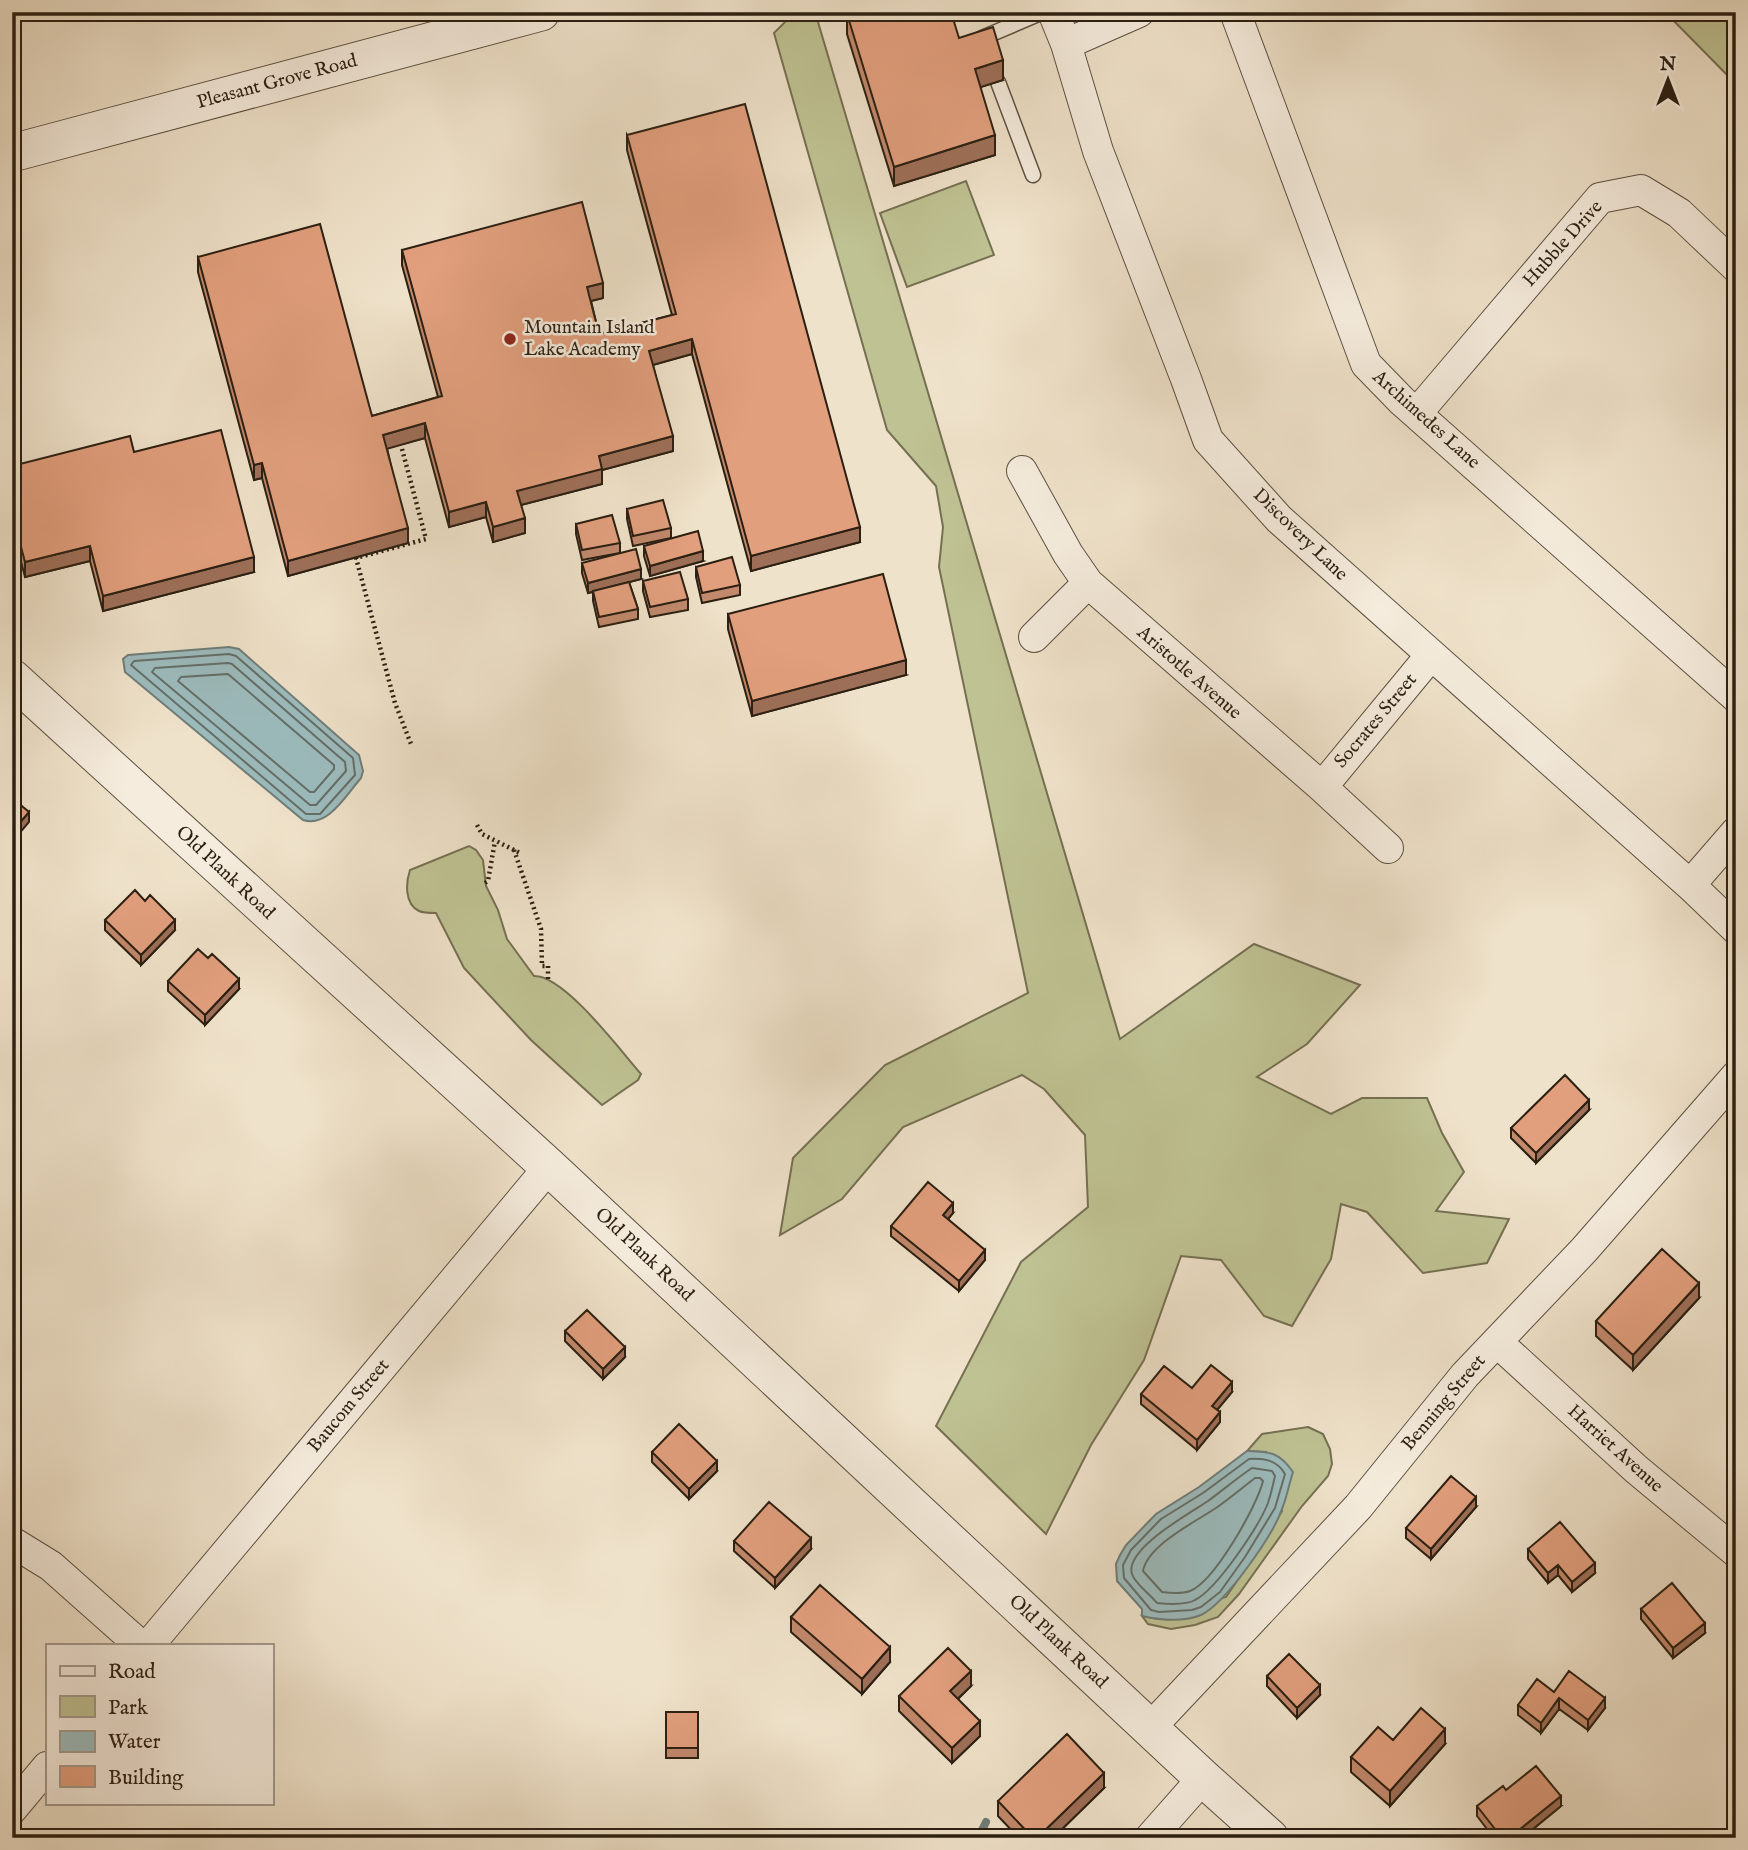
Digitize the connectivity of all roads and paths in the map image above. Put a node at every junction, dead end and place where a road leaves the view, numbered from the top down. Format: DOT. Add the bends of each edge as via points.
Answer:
graph roads {
  1 [pos="541,12"];
  2 [pos="1043,12"];
  3 [pos="1053,12"];
  4 [pos="1139,12"];
  5 [pos="1235,12"];
  6 [pos="1066,44"];
  7 [pos="986,49"];
  8 [pos="998,82"];
  9 [pos="12,153"];
  10 [pos="1032,175"];
  11 [pos="1736,267"];
  12 [pos="1418,413"];
  13 [pos="402,449"];
  14 [pos="1022,471"];
  15 [pos="1088,583"];
  16 [pos="1034,637"];
  17 [pos="1431,655"];
  18 [pos="12,678"];
  19 [pos="1736,697"];
  20 [pos="411,744"];
  21 [pos="1322,787"];
  22 [pos="477,825"];
  23 [pos="1736,832"];
  24 [pos="495,841"];
  25 [pos="1388,848"];
  26 [pos="514,850"];
  27 [pos="523,854"];
  28 [pos="485,883"];
  29 [pos="1690,885"];
  30 [pos="1736,929"];
  31 [pos="548,979"];
  32 [pos="1736,1076"];
  33 [pos="549,1167"];
  34 [pos="1497,1342"];
  35 [pos="12,1542"];
  36 [pos="1736,1552"];
  37 [pos="139,1644"];
  38 [pos="150,1644"];
  39 [pos="1150,1728"];
  40 [pos="46,1768"];
  41 [pos="1203,1778"];
  42 [pos="12,1809"];
  43 [pos="1150,1838"];
  44 [pos="1270,1838"];
  1 -- 9 [label="street, Pleasant Grove Road"];
  2 -- 7 [label="lane" via="982,38"];
  3 -- 6 [label="street, Discovery Lane"];
  4 -- 6 [label="street"];
  5 -- 12 [label="street, Archimedes Lane" via="1366,364"];
  6 -- 17 [label="street, Discovery Lane" via="1098,151 1208,440 1279,519"];
  8 -- 10 [label="lane"];
  11 -- 12 [label="street, Hubble Drive" via="1679,213 1642,190 1600,198"];
  12 -- 19 [label="street, Archimedes Lane"];
  13 -- 20 [label="path" via="426,539 356,558 395,703"];
  14 -- 15 [label="street, Aristotle Avenue"];
  15 -- 16 [label="street"];
  15 -- 21 [label="street, Aristotle Avenue"];
  17 -- 21 [label="street, Socrates Street"];
  17 -- 29 [label="street, Discovery Lane"];
  18 -- 33 [label="street, Old Plank Road"];
  21 -- 25 [label="street, Aristotle Avenue"];
  22 -- 24 [label="path"];
  23 -- 29 [label="street"];
  24 -- 26 [label="path"];
  24 -- 28 [label="path"];
  26 -- 27 [label="path"];
  26 -- 31 [label="path" via="541,929 542,966 548,966"];
  29 -- 30 [label="street, Discovery Lane"];
  32 -- 34 [label="street, Benning Street"];
  33 -- 38 [label="street, Baucom Street"];
  33 -- 39 [label="street, Old Plank Road"];
  34 -- 36 [label="street, Harriet Avenue" via="1636,1469"];
  34 -- 39 [label="street, Benning Street" via="1358,1507"];
  35 -- 37 [label="street" via="51,1566"];
  39 -- 41 [label="street, Old Plank Road"];
  40 -- 42 [label="street"];
  41 -- 43 [label="street"];
  41 -- 44 [label="street, Old Plank Road"];
}
